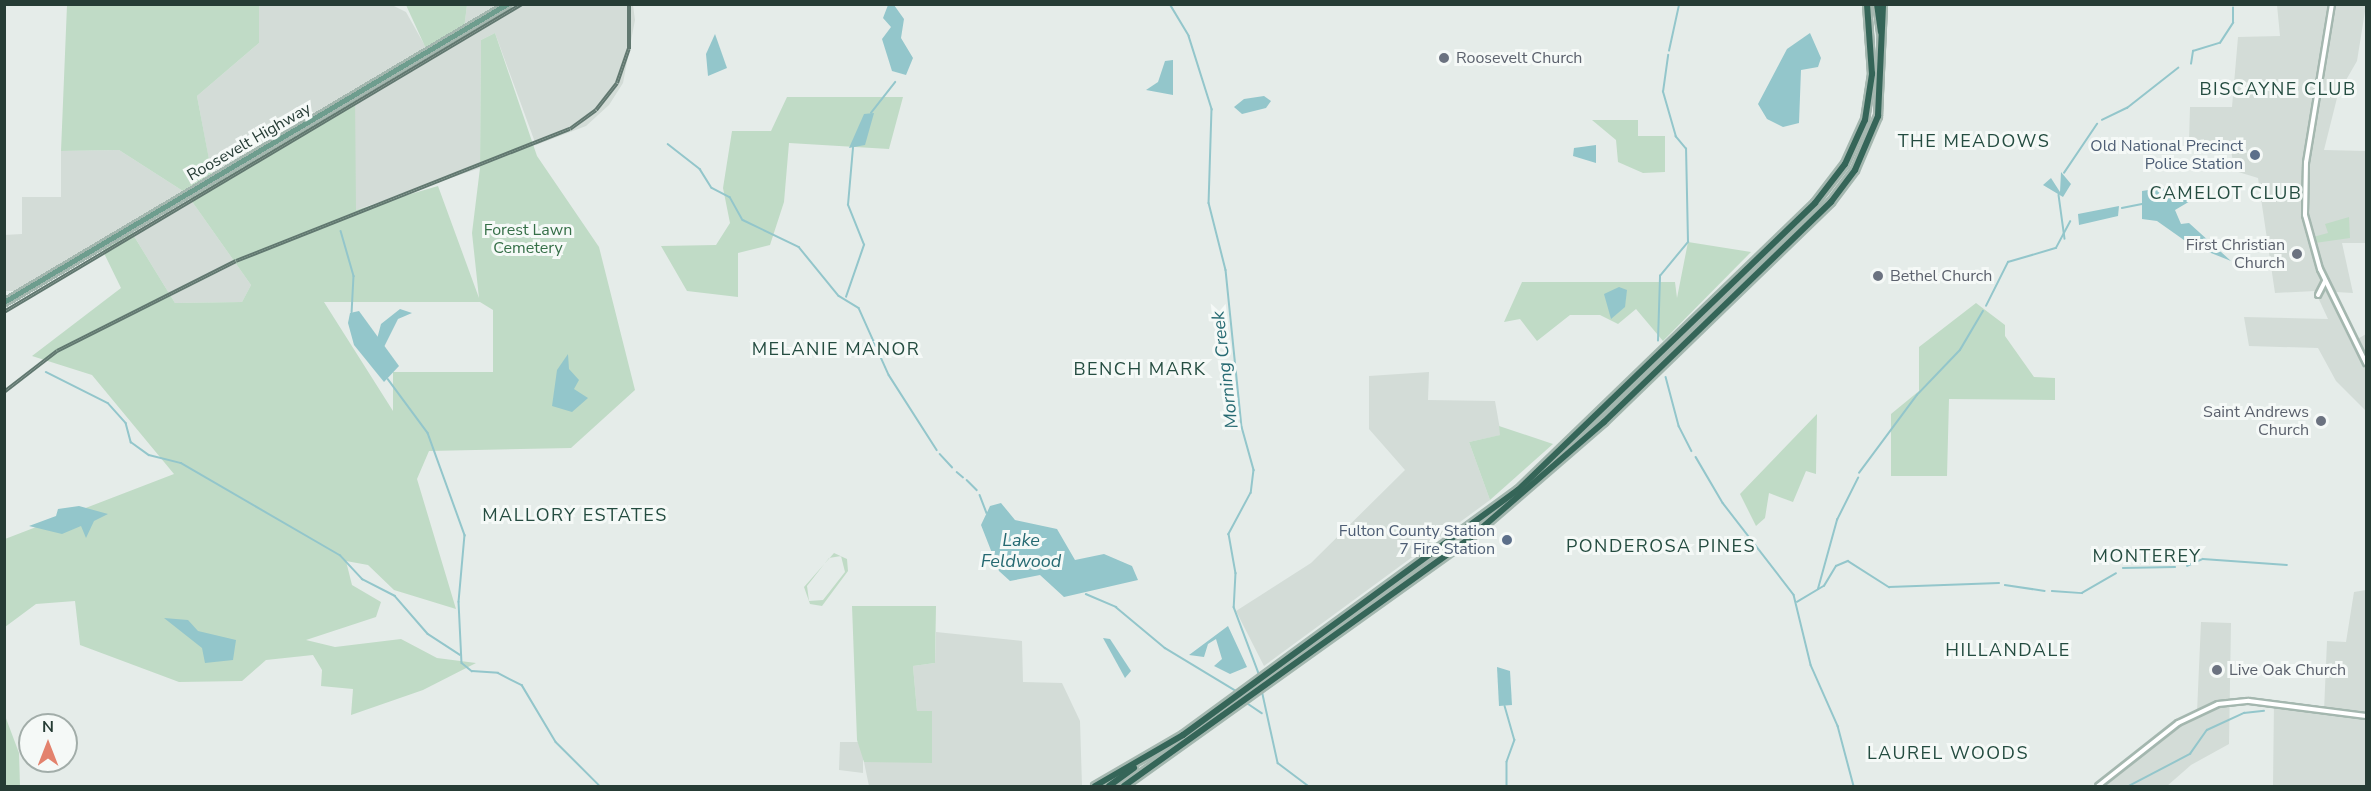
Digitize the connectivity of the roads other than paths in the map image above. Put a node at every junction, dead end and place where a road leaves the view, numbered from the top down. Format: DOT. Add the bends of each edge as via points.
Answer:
graph roads {
  1 [pos="507,4"];
  2 [pos="1866,4"];
  3 [pos="1877,4"];
  4 [pos="1883,4"];
  5 [pos="2332,4"];
  6 [pos="1884,74"];
  7 [pos="2325,280"];
  8 [pos="2318,295"];
  9 [pos="4,302"];
  10 [pos="2367,363"];
  11 [pos="2367,716"];
  12 [pos="1181,744"];
  13 [pos="1161,748"];
  14 [pos="1095,786"];
  15 [pos="1109,786"];
  16 [pos="1124,786"];
  17 [pos="1129,786"];
  18 [pos="2098,786"];
  1 -- 9 [label="main road, Roosevelt Highway"];
  2 -- 13 [label="highway" via="1872,74 1863,127 1842,170 1811,207 1518,490"];
  3 -- 6 [label="highway"];
  4 -- 6 [label="highway"];
  5 -- 7 [label="main road" via="2304,178 2309,236"];
  6 -- 12 [label="highway" via="1872,135 1839,193 1604,422 1470,538"];
  7 -- 8 [label="main road"];
  7 -- 10 [label="main road"];
  11 -- 18 [label="main road" via="2250,701 2218,704 2178,723"];
  12 -- 16 [label="highway"];
  12 -- 17 [label="highway"];
  13 -- 14 [label="highway"];
  13 -- 15 [label="highway"];
}
